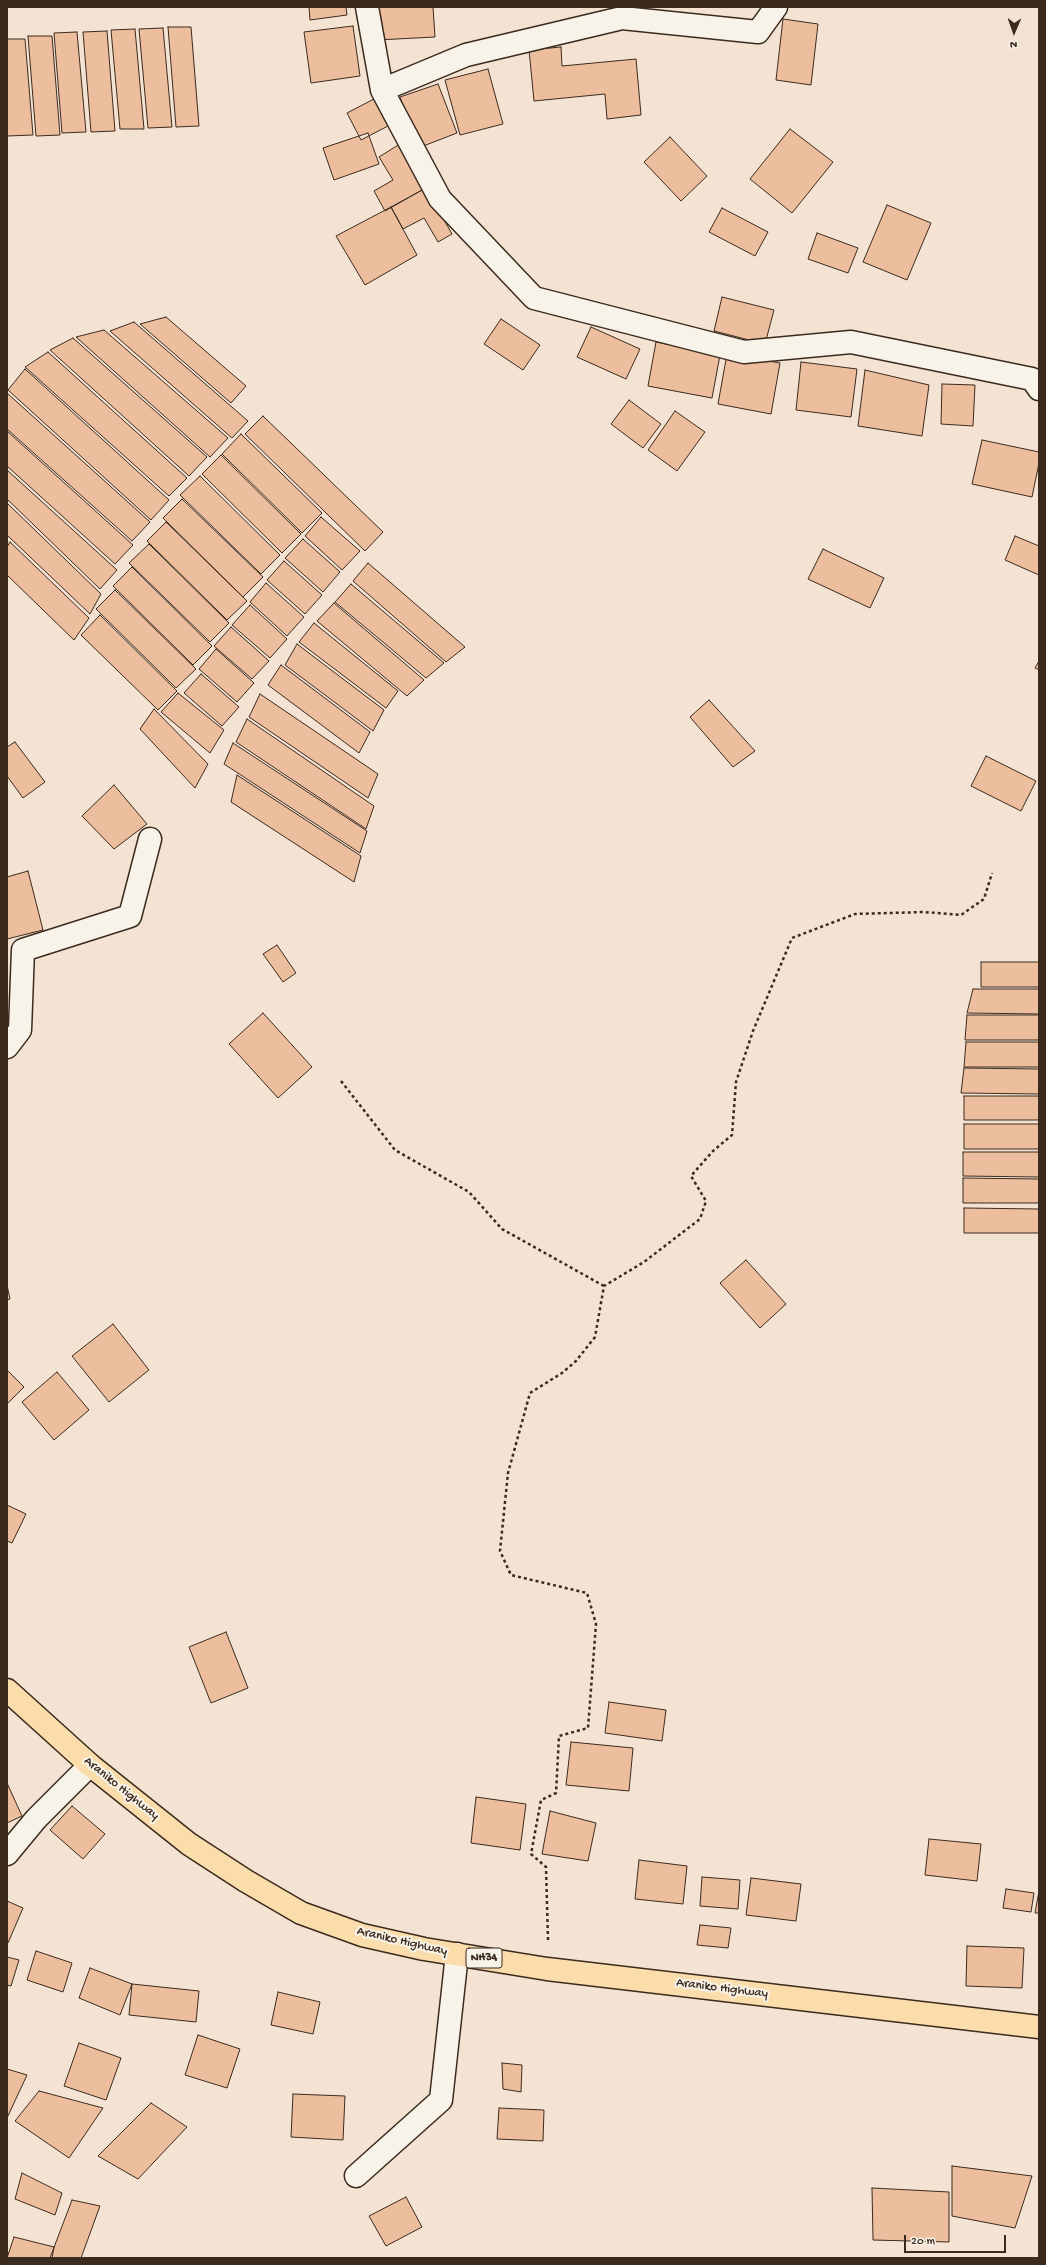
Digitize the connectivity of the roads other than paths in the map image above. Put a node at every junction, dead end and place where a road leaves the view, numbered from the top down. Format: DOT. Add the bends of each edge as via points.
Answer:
graph roads {
  1 [pos="367,7"];
  2 [pos="776,7"];
  3 [pos="382,90"];
  4 [pos="1039,389"];
  5 [pos="150,839"];
  6 [pos="7,1047"];
  7 [pos="7,1690"];
  8 [pos="90,1765"];
  9 [pos="7,1854"];
  10 [pos="457,1954"];
  11 [pos="1039,2026"];
  12 [pos="356,2176"];
  1 -- 3 [label="street"];
  2 -- 3 [label="street" via="758,32 622,18 466,55"];
  3 -- 4 [label="street" via="440,199 534,298 744,352 851,342 1032,379"];
  5 -- 6 [label="street" via="130,916 23,950 20,1030"];
  7 -- 8 [label="highway, Araniko Highway / NH34"];
  8 -- 9 [label="street" via="36,1818"];
  8 -- 10 [label="highway, Araniko Highway / NH34" via="189,1844 301,1913 362,1935"];
  10 -- 11 [label="highway, Araniko Highway / NH34" via="547,1969"];
  10 -- 12 [label="street" via="441,2100"];
}
